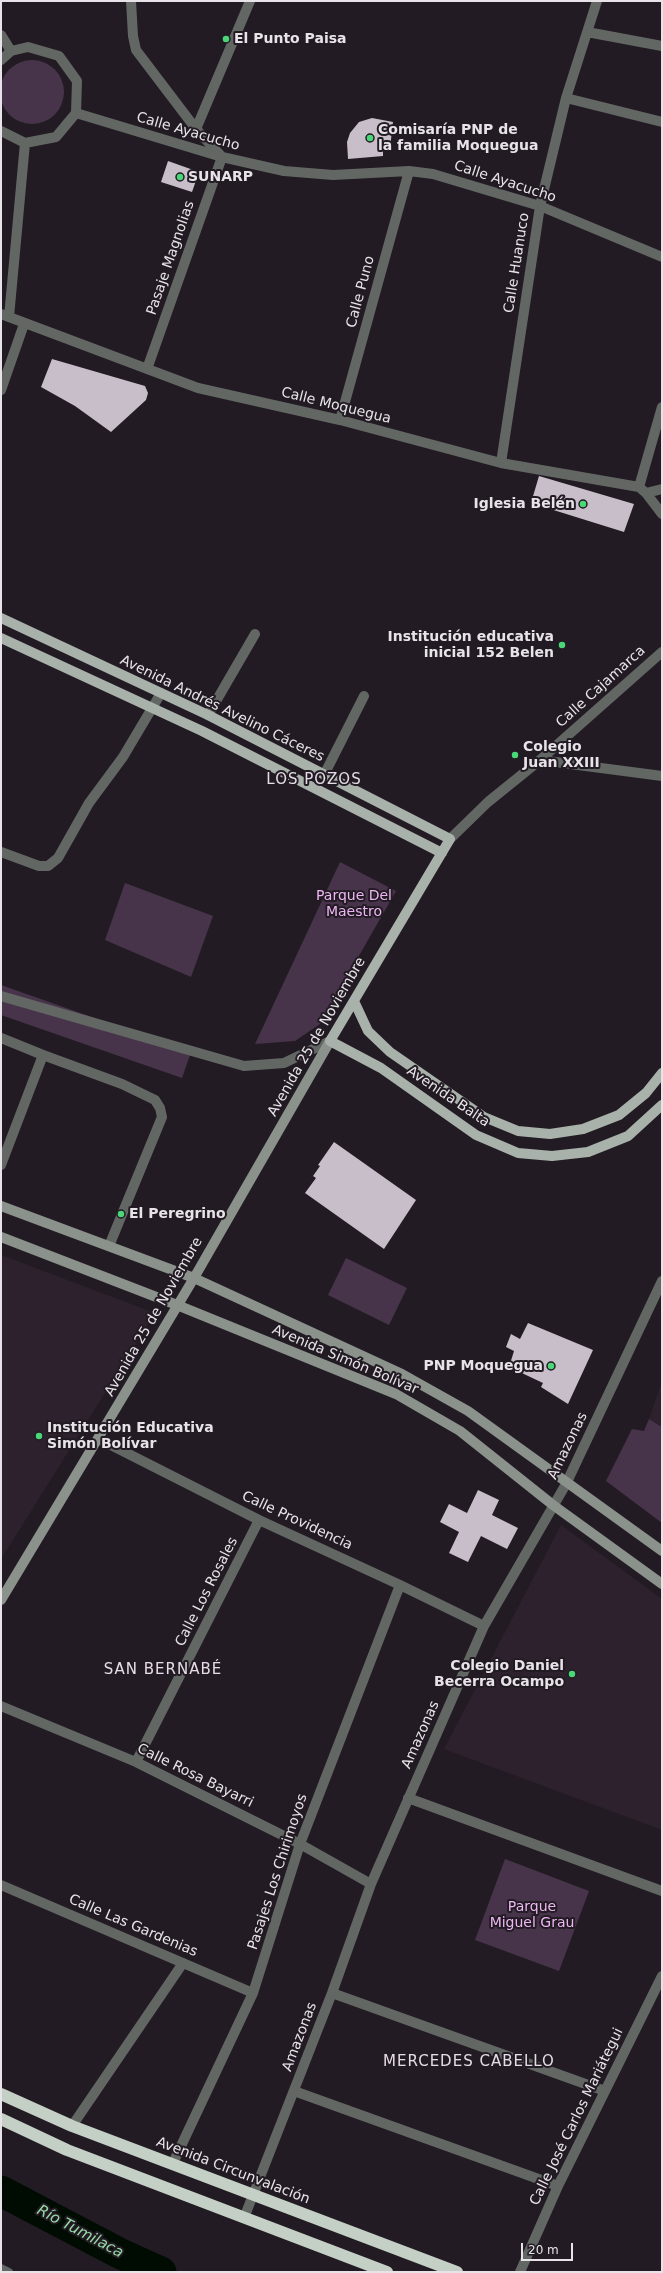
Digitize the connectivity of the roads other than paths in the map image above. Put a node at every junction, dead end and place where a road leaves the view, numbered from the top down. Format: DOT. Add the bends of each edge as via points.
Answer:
graph roads {
  1 [pos="131,1"];
  2 [pos="250,1"];
  3 [pos="597,1"];
  4 [pos="587,32"];
  5 [pos="1,35"];
  6 [pos="662,46"];
  7 [pos="11,51"];
  8 [pos="1,60"];
  9 [pos="566,98"];
  10 [pos="76,113"];
  11 [pos="662,122"];
  12 [pos="196,129"];
  13 [pos="1,131"];
  14 [pos="25,143"];
  15 [pos="222,157"];
  16 [pos="409,171"];
  17 [pos="540,206"];
  18 [pos="662,257"];
  19 [pos="5,316"];
  20 [pos="24,324"];
  21 [pos="147,369"];
  22 [pos="1,390"];
  23 [pos="662,407"];
  24 [pos="340,420"];
  25 [pos="501,463"];
  26 [pos="662,489"];
  27 [pos="642,490"];
  28 [pos="662,514"];
  29 [pos="1,618"];
  30 [pos="255,634"];
  31 [pos="1,638"];
  32 [pos="662,652"];
  33 [pos="161,693"];
  34 [pos="364,696"];
  35 [pos="152,708"];
  36 [pos="208,715"];
  37 [pos="540,760"];
  38 [pos="324,775"];
  39 [pos="662,776"];
  40 [pos="450,839"];
  41 [pos="1,852"];
  42 [pos="442,853"];
  43 [pos="1,996"];
  44 [pos="354,1001"];
  45 [pos="1,1038"];
  46 [pos="330,1041"];
  47 [pos="43,1055"];
  48 [pos="662,1073"];
  49 [pos="662,1105"];
  50 [pos="1,1165"];
  51 [pos="1,1206"];
  52 [pos="1,1237"];
  53 [pos="109,1246"];
  54 [pos="194,1278"];
  55 [pos="662,1281"];
  56 [pos="177,1304"];
  57 [pos="99,1439"];
  58 [pos="566,1484"];
  59 [pos="553,1505"];
  60 [pos="259,1520"];
  61 [pos="662,1551"];
  62 [pos="400,1584"];
  63 [pos="662,1584"];
  64 [pos="1,1600"];
  65 [pos="484,1626"];
  66 [pos="1,1706"];
  67 [pos="136,1762"];
  68 [pos="408,1798"];
  69 [pos="300,1844"];
  70 [pos="371,1884"];
  71 [pos="1,1885"];
  72 [pos="662,1891"];
  73 [pos="183,1963"];
  74 [pos="662,1976"];
  75 [pos="253,1993"];
  76 [pos="332,1993"];
  77 [pos="294,2091"];
  78 [pos="605,2091"];
  79 [pos="1,2094"];
  80 [pos="1,2119"];
  81 [pos="72,2126"];
  82 [pos="173,2163"];
  83 [pos="558,2186"];
  84 [pos="254,2196"];
  85 [pos="244,2218"];
  86 [pos="1,2268"];
  87 [pos="9,2272"];
  88 [pos="387,2272"];
  89 [pos="457,2272"];
  90 [pos="520,2272"];
  1 -- 12 [label="street" via="136,50"];
  2 -- 12 [label="street"];
  3 -- 4 [label="street, Calle Huanuco"];
  4 -- 6 [label="street"];
  4 -- 9 [label="street, Calle Huanuco"];
  5 -- 7 [label="street"];
  7 -- 8 [label="street"];
  7 -- 10 [label="street" via="28,47 59,56 77,81"];
  9 -- 11 [label="street"];
  9 -- 17 [label="street, Calle Huanuco"];
  10 -- 14 [label="street" via="56,137"];
  10 -- 15 [label="street, Calle Ayacucho"];
  12 -- 15 [label="street"];
  13 -- 14 [label="street"];
  14 -- 19 [label="street"];
  15 -- 16 [label="street, Calle Ayacucho" via="284,172 326,175"];
  15 -- 21 [label="street, Pasaje Magnolias"];
  16 -- 17 [label="street, Calle Ayacucho" via="433,174"];
  16 -- 24 [label="street, Calle Puno"];
  17 -- 18 [label="street, Calle Ayacucho"];
  17 -- 25 [label="street, Calle Huanuco"];
  19 -- 20 [label="street, Calle Moquegua"];
  20 -- 21 [label="street, Calle Moquegua"];
  20 -- 22 [label="street"];
  21 -- 24 [label="street, Calle Moquegua" via="198,388"];
  23 -- 27 [label="street"];
  24 -- 25 [label="street, Calle Moquegua"];
  25 -- 27 [label="street, Calle Moquegua"];
  26 -- 27 [label="street"];
  27 -- 28 [label="street"];
  29 -- 33 [label="main road, Avenida Andrés Avelino Cáceres"];
  30 -- 36 [label="street"];
  31 -- 35 [label="main road, Avenida Andrés Avelino Cáceres"];
  32 -- 37 [label="street, Calle Cajamarca"];
  33 -- 35 [label="street"];
  33 -- 36 [label="main road, Avenida Andrés Avelino Cáceres"];
  34 -- 38 [label="street"];
  35 -- 41 [label="street" via="123,757 89,803 58,858 48,866 39,866"];
  35 -- 42 [label="main road, Avenida Andrés Avelino Cáceres"];
  36 -- 38 [label="main road, Avenida Andrés Avelino Cáceres"];
  37 -- 39 [label="street"];
  37 -- 40 [label="street, Calle Cajamarca" via="488,802"];
  38 -- 40 [label="main road, Avenida Andrés Avelino Cáceres"];
  40 -- 42 [label="main road, Avenida 25 de Noviembre"];
  42 -- 44 [label="main road, Avenida 25 de Noviembre"];
  43 -- 46 [label="street" via="244,1066 284,1063"];
  44 -- 46 [label="main road, Avenida 25 de Noviembre"];
  44 -- 48 [label="main road, Avenida Balta" via="368,1031 390,1052 484,1117 518,1132 550,1134 583,1129 619,1115 646,1093"];
  45 -- 47 [label="street"];
  46 -- 49 [label="main road, Avenida Balta" via="380,1068 476,1135 518,1153 552,1156 588,1152 628,1136"];
  46 -- 54 [label="main road, Avenida 25 de Noviembre"];
  47 -- 50 [label="street"];
  47 -- 53 [label="street" via="122,1084 155,1100 160,1108 162,1117"];
  51 -- 53 [label="main road, Avenida Simón Bolívar"];
  52 -- 56 [label="main road, Avenida Simón Bolívar"];
  53 -- 54 [label="main road, Avenida Simón Bolívar"];
  54 -- 56 [label="main road, Avenida 25 de Noviembre"];
  54 -- 58 [label="main road, Avenida Simón Bolívar" via="402,1374 468,1411"];
  55 -- 58 [label="street, Amazonas"];
  56 -- 57 [label="main road, Avenida 25 de Noviembre"];
  56 -- 59 [label="main road, Avenida Simón Bolívar" via="396,1394 460,1431"];
  57 -- 60 [label="street, Calle Providencia"];
  57 -- 64 [label="main road, Avenida 25 de Noviembre"];
  58 -- 59 [label="street, Amazonas"];
  58 -- 61 [label="main road, Avenida Simón Bolívar"];
  59 -- 63 [label="main road, Avenida Simón Bolívar"];
  59 -- 65 [label="street, Amazonas"];
  60 -- 62 [label="street, Calle Providencia"];
  60 -- 67 [label="street, Calle Los Rosales"];
  62 -- 65 [label="street, Calle Providencia"];
  62 -- 69 [label="street, Pasajes Los Chirimoyos"];
  65 -- 68 [label="street, Amazonas"];
  66 -- 67 [label="street, Calle Rosa Bayarri"];
  67 -- 69 [label="street, Calle Rosa Bayarri"];
  68 -- 70 [label="street, Amazonas"];
  68 -- 72 [label="street"];
  69 -- 70 [label="street, Calle Rosa Bayarri"];
  69 -- 75 [label="street, Pasajes Los Chirimoyos"];
  70 -- 76 [label="street, Amazonas"];
  71 -- 73 [label="street, Calle Las Gardenias"];
  73 -- 75 [label="street, Calle Las Gardenias"];
  73 -- 81 [label="street"];
  74 -- 78 [label="street, Calle José Carlos Mariátegui"];
  75 -- 82 [label="street, Pasajes Los Chirimoyos"];
  76 -- 77 [label="street, Amazonas"];
  76 -- 78 [label="street"];
  77 -- 83 [label="street"];
  77 -- 84 [label="street, Amazonas"];
  78 -- 83 [label="street, Calle José Carlos Mariátegui"];
  79 -- 81 [label="highway, Avenida Circunvalación"];
  80 -- 85 [label="highway" via="67,2150"];
  81 -- 82 [label="highway, Avenida Circunvalación"];
  82 -- 84 [label="highway, Avenida Circunvalación"];
  83 -- 90 [label="street, Calle José Carlos Mariátegui"];
  84 -- 85 [label="street, Amazonas"];
  84 -- 89 [label="highway, Avenida Circunvalación"];
  85 -- 88 [label="highway"];
  86 -- 87 [label="lane"];
}
